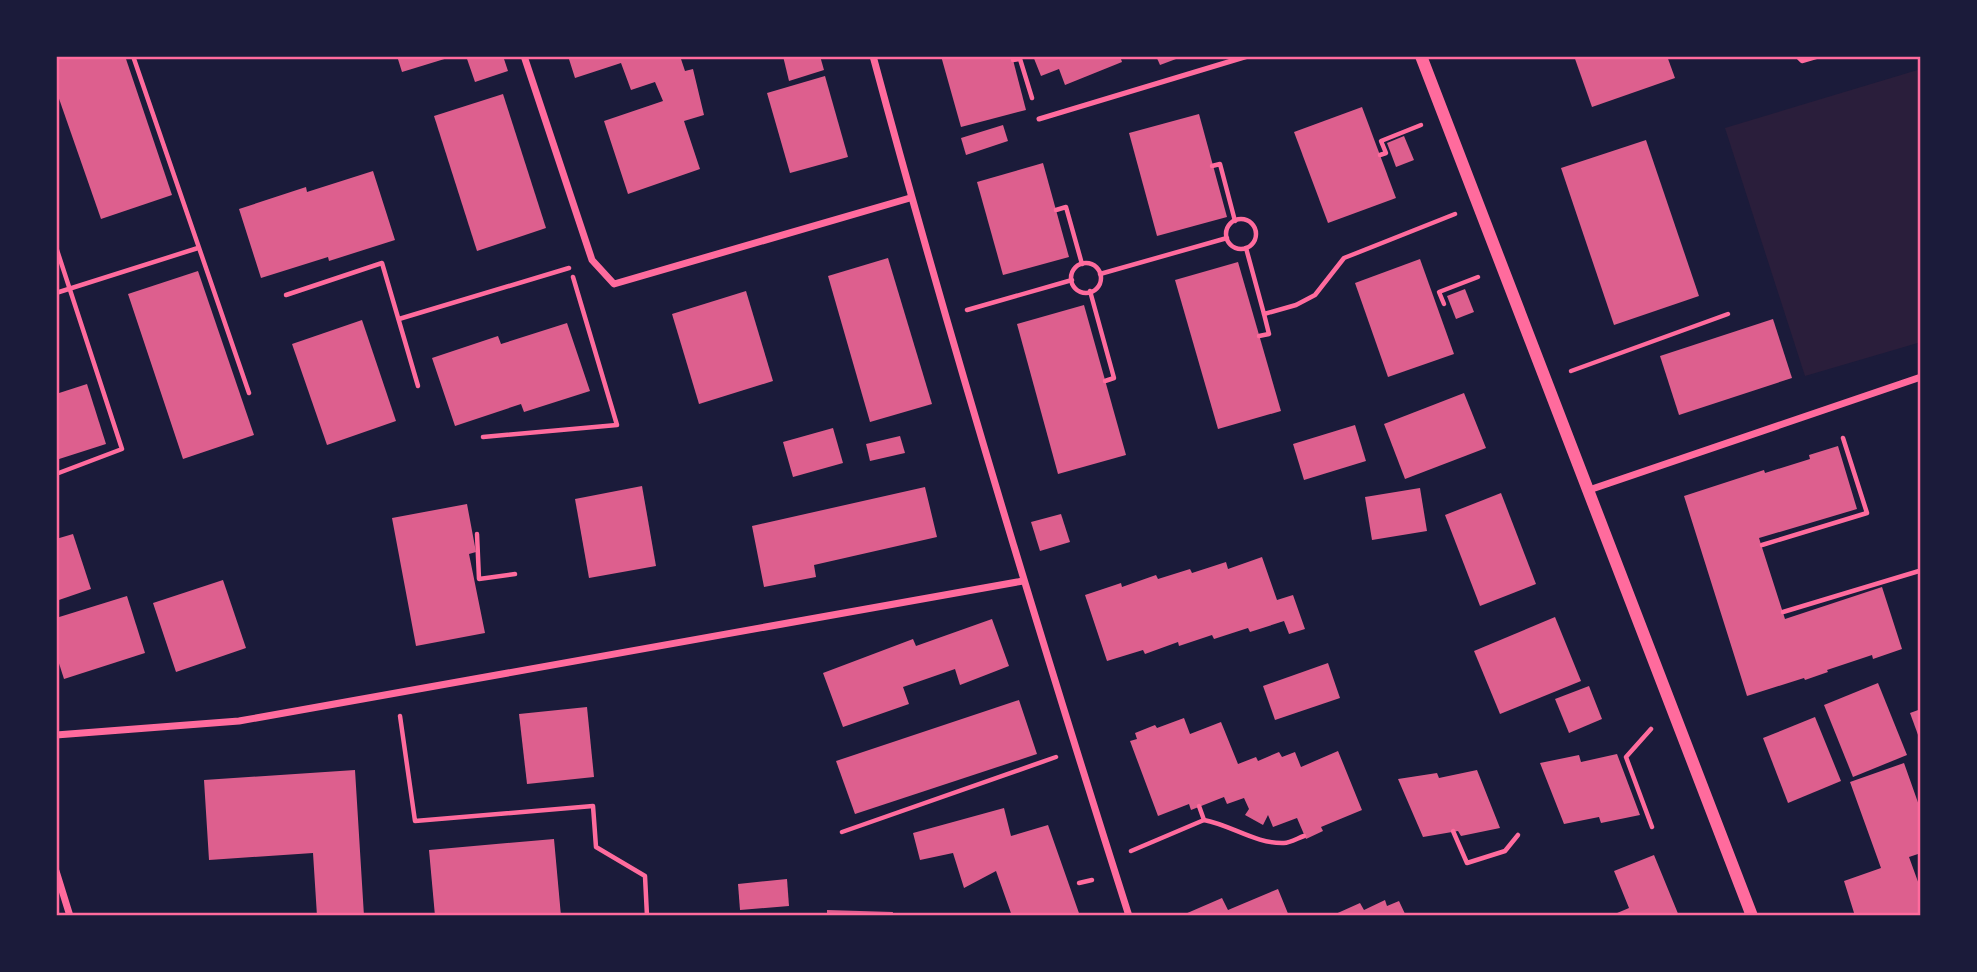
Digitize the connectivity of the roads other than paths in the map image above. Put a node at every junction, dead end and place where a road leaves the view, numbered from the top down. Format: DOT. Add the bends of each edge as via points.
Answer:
graph roads {
  1 [pos="524,56"];
  2 [pos="873,56"];
  3 [pos="1248,56"];
  4 [pos="1421,56"];
  5 [pos="1039,118"];
  6 [pos="911,198"];
  7 [pos="1921,377"];
  8 [pos="1589,490"];
  9 [pos="1023,581"];
  10 [pos="56,736"];
  11 [pos="56,871"];
  12 [pos="70,916"];
  13 [pos="1129,916"];
  14 [pos="1752,916"];
  1 -- 6 [label="street" via="592,260 614,284"];
  2 -- 6 [label="street"];
  3 -- 5 [label="lane"];
  4 -- 8 [label="street"];
  6 -- 9 [label="street"];
  7 -- 8 [label="street"];
  8 -- 14 [label="street"];
  9 -- 10 [label="street" via="239,721"];
  9 -- 13 [label="street"];
  11 -- 12 [label="street"];
}
